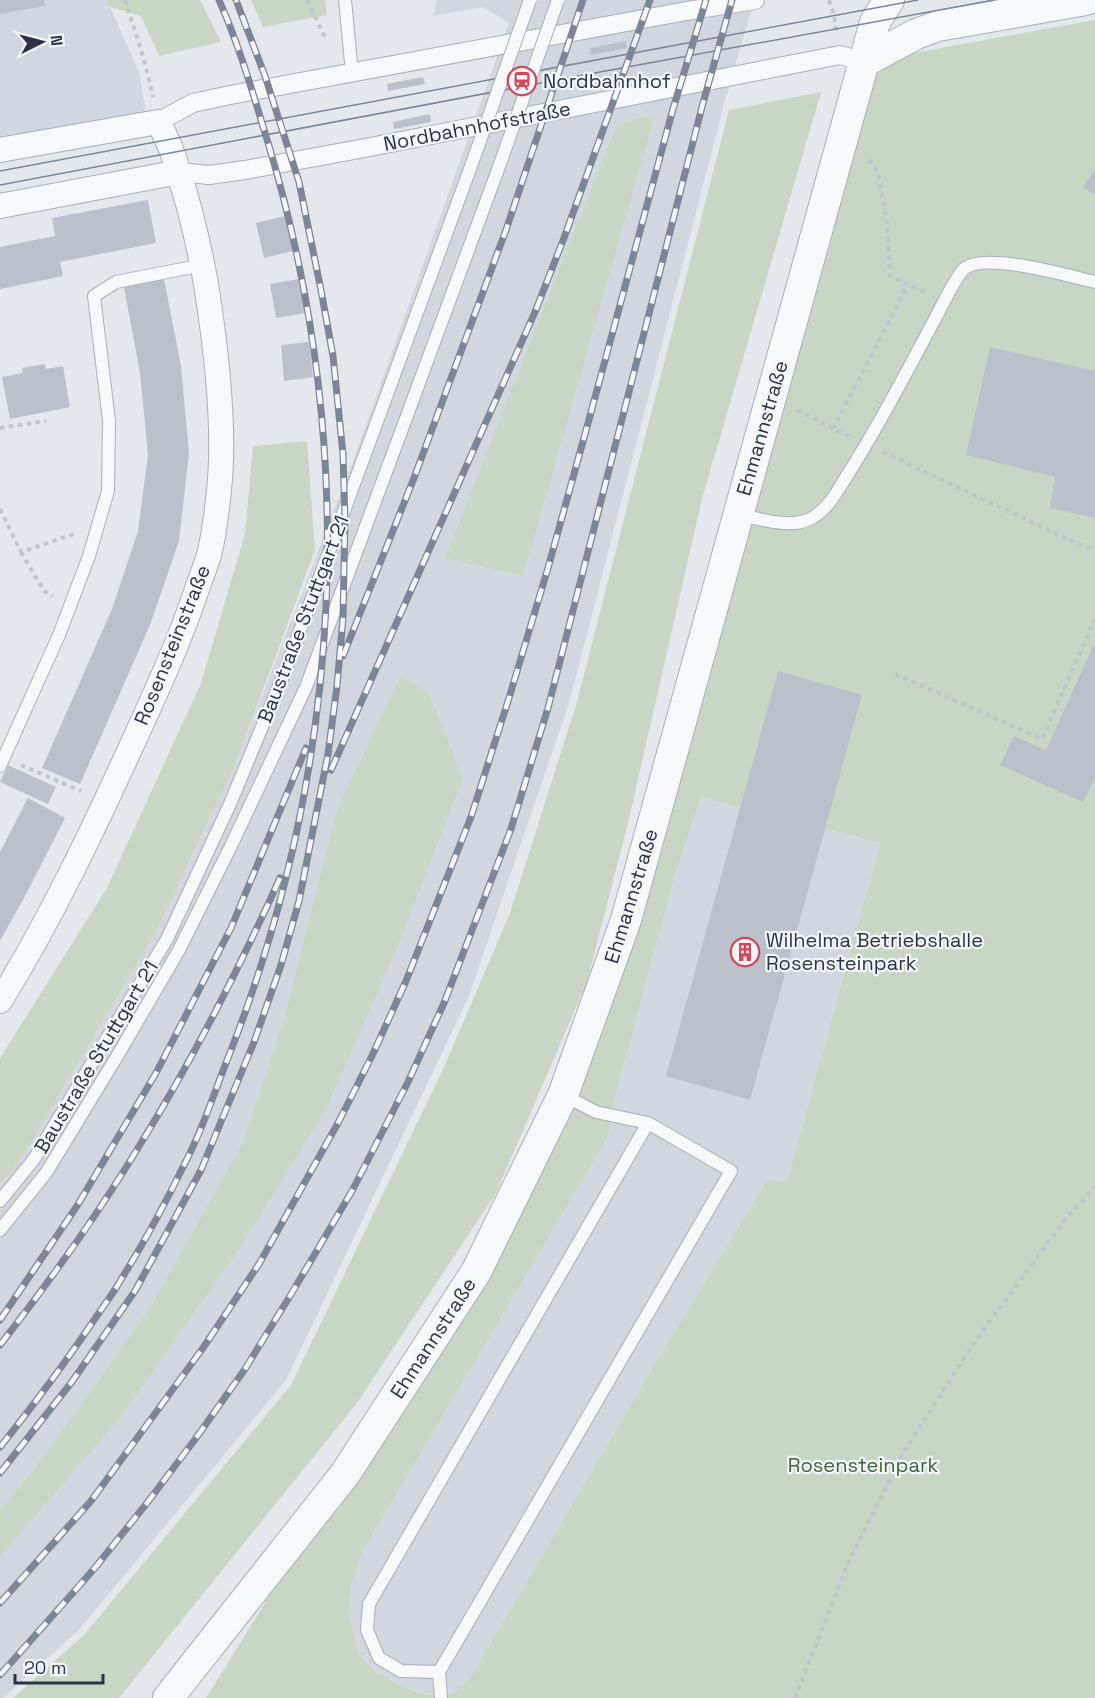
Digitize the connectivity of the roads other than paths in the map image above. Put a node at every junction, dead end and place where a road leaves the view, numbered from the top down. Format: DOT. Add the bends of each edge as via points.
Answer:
graph roads {
  1 [pos="345,0"];
  2 [pos="531,0"];
  3 [pos="558,0"];
  4 [pos="755,0"];
  5 [pos="889,0"];
  6 [pos="1086,0"];
  7 [pos="852,59"];
  8 [pos="352,73"];
  9 [pos="158,122"];
  10 [pos="0,150"];
  11 [pos="179,172"];
  12 [pos="0,206"];
  13 [pos="203,265"];
  14 [pos="1095,282"];
  15 [pos="738,514"];
  16 [pos="2,762"];
  17 [pos="0,1001"];
  18 [pos="563,1095"];
  19 [pos="648,1123"];
  20 [pos="0,1201"];
  21 [pos="0,1230"];
  22 [pos="439,1672"];
  23 [pos="168,1698"];
  24 [pos="441,1698"];
  1 -- 8 [label="lane"];
  2 -- 20 [label="lane, Baustraße Stuttgart 21, bridge" via="284,674 230,804 167,939 34,1159"];
  3 -- 21 [label="lane, Baustraße Stuttgart 21, bridge" via="306,687 179,950 46,1173"];
  4 -- 8 [label="street"];
  5 -- 7 [label="street, Ehmannstraße"];
  6 -- 7 [label="street, Nordbahnhofstraße" via="938,26"];
  7 -- 11 [label="street, Nordbahnhofstraße" via="245,170 209,176"];
  7 -- 15 [label="street, Ehmannstraße"];
  8 -- 9 [label="street" via="193,103"];
  9 -- 10 [label="street"];
  9 -- 11 [label="street, Rosensteinstraße"];
  11 -- 12 [label="street, Nordbahnhofstraße"];
  11 -- 13 [label="street, Rosensteinstraße"];
  13 -- 16 [label="lane" via="116,282 94,296 109,421 108,491 59,635"];
  13 -- 17 [label="street, Rosensteinstraße" via="212,321 222,450 209,554 185,625 106,802 60,895"];
  14 -- 15 [label="lane" via="1016,265 982,262 965,268 834,497 810,519 794,523"];
  15 -- 18 [label="street, Ehmannstraße" via="626,920"];
  18 -- 19 [label="lane" via="596,1112"];
  18 -- 23 [label="street, Ehmannstraße" via="476,1272 351,1464"];
  19 -- 22 [label="lane" via="369,1604 368,1630 379,1658 401,1671"];
  19 -- 22 [label="lane" via="731,1171"];
  22 -- 24 [label="lane"];
}
